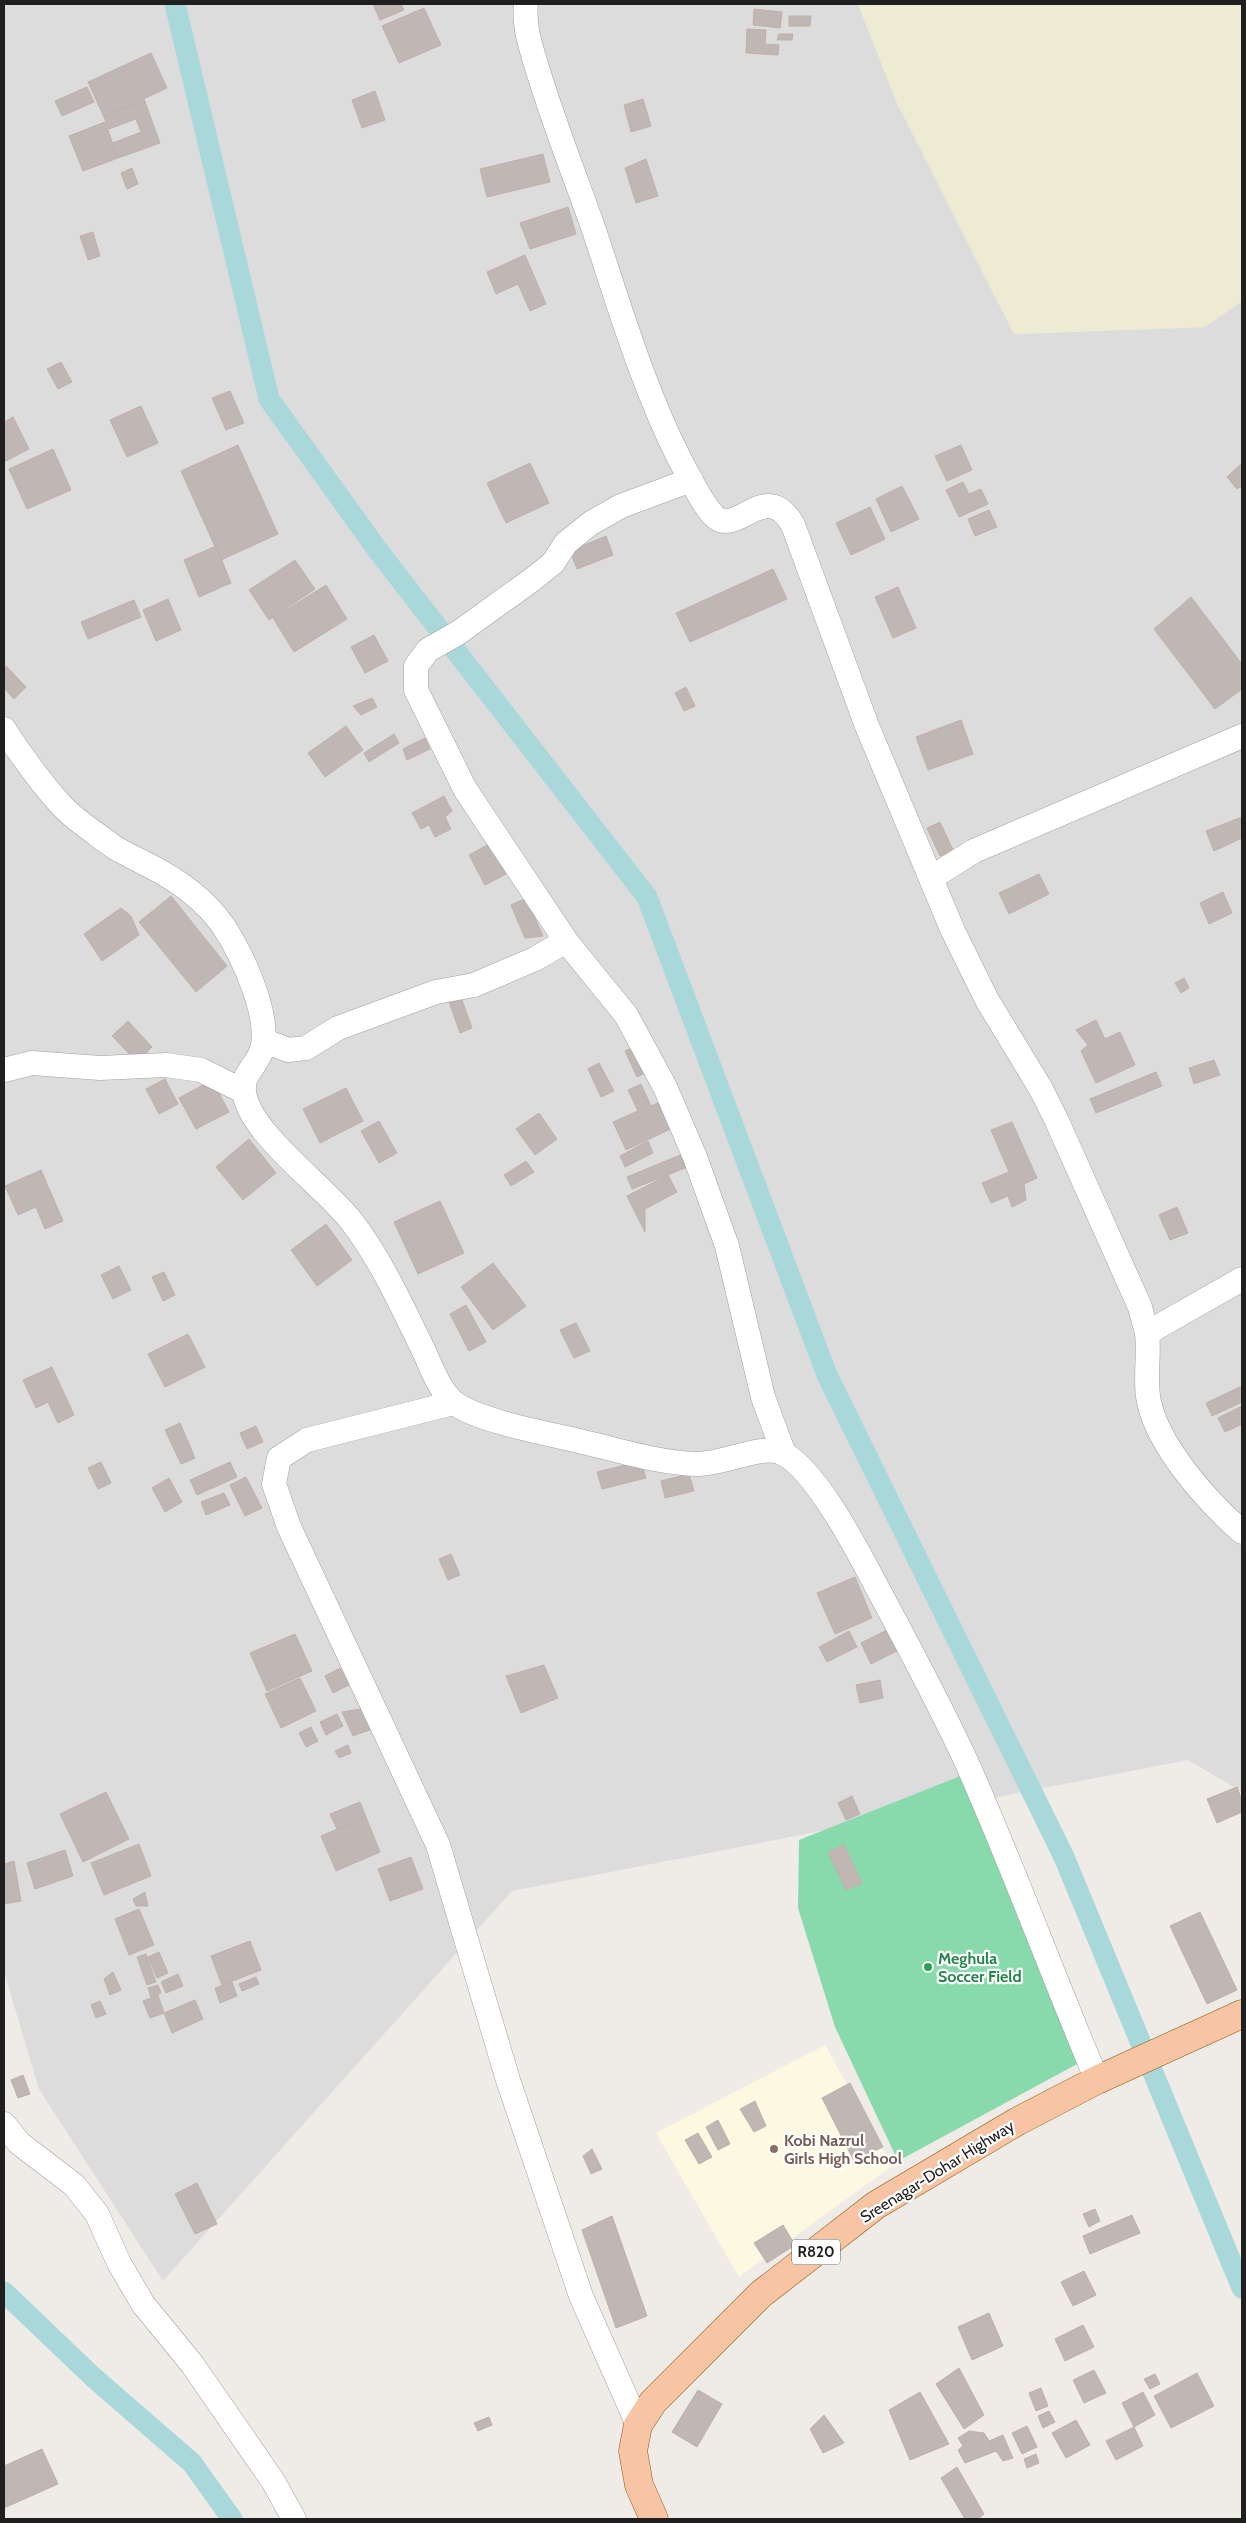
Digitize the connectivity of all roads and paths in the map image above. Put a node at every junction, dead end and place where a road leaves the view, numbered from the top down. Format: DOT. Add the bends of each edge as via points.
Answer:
graph roads {
  1 [pos="526,4"];
  2 [pos="691,480"];
  3 [pos="4,729"];
  4 [pos="1242,736"];
  5 [pos="931,878"];
  6 [pos="566,941"];
  7 [pos="264,1041"];
  8 [pos="4,1070"];
  9 [pos="244,1091"];
  10 [pos="1242,1279"];
  11 [pos="1147,1333"];
  12 [pos="453,1403"];
  13 [pos="784,1454"];
  14 [pos="1242,1532"];
  15 [pos="1242,2014"];
  16 [pos="1105,2076"];
  17 [pos="4,2124"];
  18 [pos="638,2425"];
  19 [pos="294,2519"];
  20 [pos="654,2519"];
  1 -- 2 [label="street" via="526,27 555,128 657,410"];
  2 -- 5 [label="street" via="715,517 727,521 767,506 778,506 794,525 867,726"];
  2 -- 6 [label="street" via="621,506 591,523 566,543 553,563 533,580 428,650 416,666 416,690 465,788"];
  3 -- 7 [label="street" via="64,809 119,850 153,867 194,894 222,924 244,963 262,1014"];
  4 -- 5 [label="street" via="974,851"];
  5 -- 11 [label="street" via="987,1000 1041,1088 1140,1307"];
  6 -- 7 [label="street" via="535,959 474,985 436,992 338,1028 306,1048 288,1050"];
  6 -- 13 [label="street" via="626,1015 665,1087 695,1157 727,1246 763,1397"];
  7 -- 9 [label="street" via="260,1058 246,1074"];
  8 -- 9 [label="street" via="32,1063 100,1068 166,1065 200,1070"];
  9 -- 12 [label="street" via="262,1131 354,1224"];
  10 -- 11 [label="street"];
  11 -- 14 [label="street" via="1149,1403 1161,1432 1174,1457"];
  12 -- 13 [label="street" via="523,1428 653,1459 693,1464 718,1463 768,1449"];
  12 -- 18 [label="street" via="307,1440 279,1458 274,1484 290,1527 438,1845 508,2080 581,2296"];
  13 -- 16 [label="street" via="810,1478 852,1543 929,1683 1012,1869 1052,1973"];
  15 -- 16 [label="main road, Sreenagar-Dohar Highway / R820"];
  16 -- 18 [label="main road, Sreenagar-Dohar Highway / R820" via="1018,2121 876,2205 762,2294 653,2402"];
  17 -- 19 [label="street" via="19,2143 74,2185 97,2214 119,2263 143,2304 198,2372 273,2481"];
  18 -- 20 [label="main road, Sreenagar-Dohar Highway / R820" via="632,2451 640,2486"];
}
